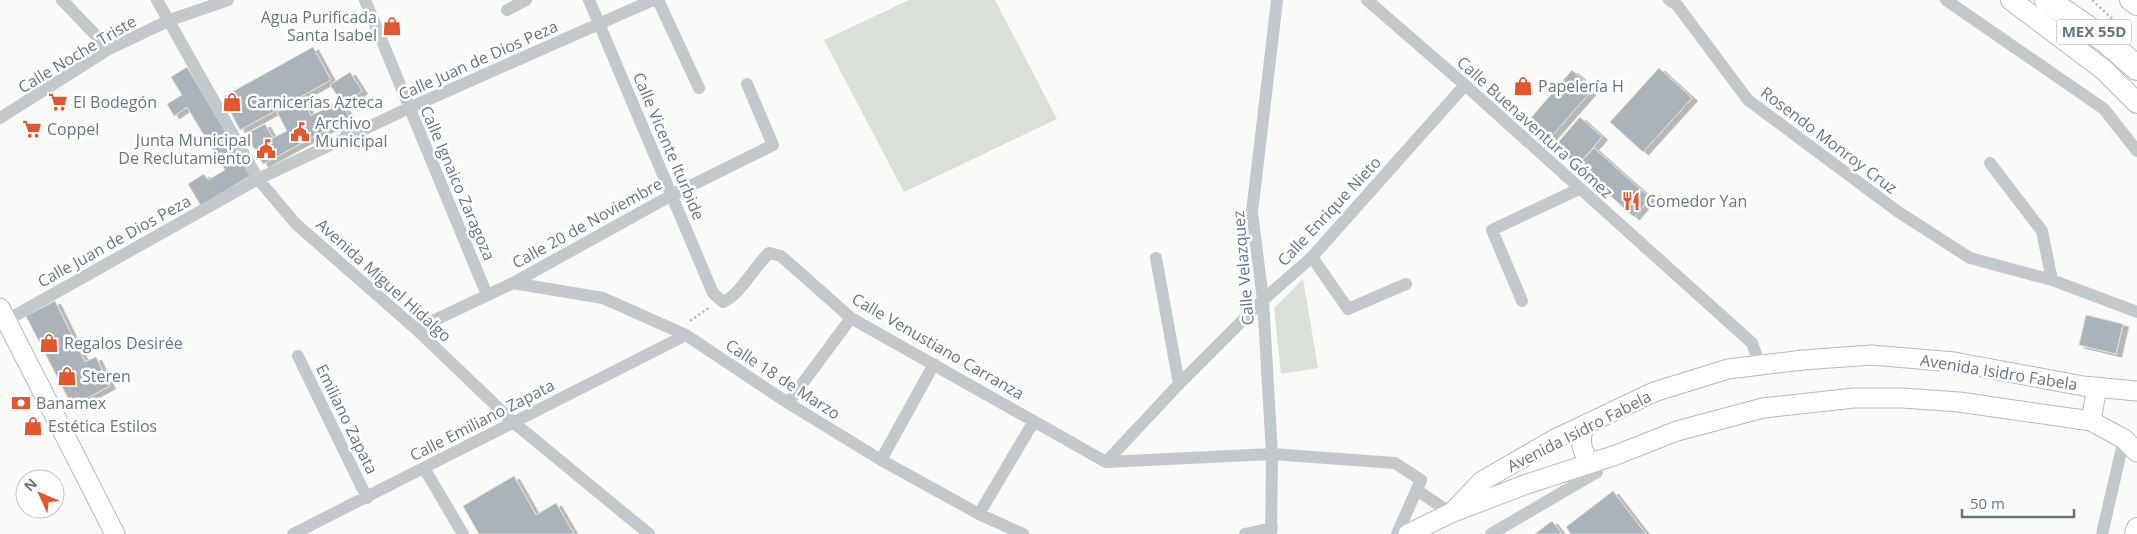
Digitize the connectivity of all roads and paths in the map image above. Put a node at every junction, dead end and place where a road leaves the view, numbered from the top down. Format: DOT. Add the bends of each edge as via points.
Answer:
graph roads {
  1 [pos="62,0"];
  2 [pos="157,0"];
  3 [pos="228,0"];
  4 [pos="365,0"];
  5 [pos="526,0"];
  6 [pos="589,0"];
  7 [pos="654,0"];
  8 [pos="658,0"];
  9 [pos="1367,0"];
  10 [pos="1669,0"];
  11 [pos="1946,0"];
  12 [pos="2010,0"];
  13 [pos="2047,0"];
  14 [pos="2092,0"];
  15 [pos="2130,0"];
  16 [pos="1277,1"];
  17 [pos="2137,5"];
  18 [pos="508,10"];
  19 [pos="170,20"];
  20 [pos="600,23"];
  21 [pos="2125,31"];
  22 [pos="110,49"];
  23 [pos="2137,68"];
  24 [pos="747,84"];
  25 [pos="1465,85"];
  26 [pos="699,88"];
  27 [pos="2137,103"];
  28 [pos="410,108"];
  29 [pos="0,118"];
  30 [pos="2137,150"];
  31 [pos="1990,163"];
  32 [pos="258,179"];
  33 [pos="1580,190"];
  34 [pos="672,195"];
  35 [pos="1312,257"];
  36 [pos="1156,258"];
  37 [pos="2052,280"];
  38 [pos="513,283"];
  39 [pos="1406,284"];
  40 [pos="487,295"];
  41 [pos="721,300"];
  42 [pos="1263,300"];
  43 [pos="1522,301"];
  44 [pos="2137,312"];
  45 [pos="2,317"];
  46 [pos="851,318"];
  47 [pos="416,329"];
  48 [pos="681,333"];
  49 [pos="298,356"];
  50 [pos="934,364"];
  51 [pos="1760,365"];
  52 [pos="1179,384"];
  53 [pos="2097,387"];
  54 [pos="2137,391"];
  55 [pos="788,403"];
  56 [pos="1034,421"];
  57 [pos="2091,421"];
  58 [pos="513,422"];
  59 [pos="1584,426"];
  60 [pos="2130,446"];
  61 [pos="1272,454"];
  62 [pos="881,460"];
  63 [pos="1106,462"];
  64 [pos="1591,463"];
  65 [pos="424,468"];
  66 [pos="1418,491"];
  67 [pos="367,498"];
  68 [pos="1451,513"];
  69 [pos="979,514"];
  70 [pos="2137,528"];
  71 [pos="1271,531"];
  72 [pos="459,533"];
  73 [pos="115,534"];
  74 [pos="293,534"];
  75 [pos="649,534"];
  76 [pos="1023,534"];
  77 [pos="1246,534"];
  78 [pos="1397,534"];
  79 [pos="1408,534"];
  80 [pos="1490,534"];
  81 [pos="2102,534"];
  82 [pos="2135,534"];
  1 -- 22 [label="street"];
  2 -- 19 [label="street, Avenida Miguel Hidalgo"];
  3 -- 19 [label="street, Calle Noche Triste"];
  4 -- 28 [label="street, Calle Ignaico Zaragoza"];
  5 -- 18 [label="street"];
  6 -- 20 [label="street, Calle Vicente Iturbide"];
  7 -- 20 [label="street, Calle Juan de Dios Peza"];
  8 -- 26 [label="street"];
  9 -- 25 [label="street, Calle Buenaventura Gómez"];
  10 -- 37 [label="street, Rosendo Monroy Cruz" via="1677,5 1748,100 1897,211 1970,258"];
  11 -- 30 [label="street" via="2104,109"];
  12 -- 27 [label="main road" via="2104,70"];
  13 -- 23 [label="highway, MEX 55D" via="2105,40"];
  14 -- 21 [label="path"];
  15 -- 17 [label="main road"];
  16 -- 42 [label="street, Calle Velazquez" via="1252,212"];
  19 -- 22 [label="street, Calle Noche Triste"];
  19 -- 32 [label="street, Avenida Miguel Hidalgo"];
  20 -- 28 [label="street, Calle Juan de Dios Peza"];
  20 -- 34 [label="street, Calle Vicente Iturbide"];
  22 -- 29 [label="street, Calle Noche Triste"];
  24 -- 34 [label="street, Calle 20 de Noviembre" via="773,145"];
  25 -- 33 [label="street, Calle Buenaventura Gómez"];
  25 -- 35 [label="street, Calle Enrique Nieto"];
  28 -- 32 [label="street, Calle Juan de Dios Peza"];
  28 -- 40 [label="street, Calle Ignaico Zaragoza"];
  31 -- 37 [label="street" via="2042,231"];
  32 -- 45 [label="street, Calle Juan de Dios Peza"];
  32 -- 47 [label="street, Avenida Miguel Hidalgo" via="296,224"];
  33 -- 43 [label="street" via="1492,230"];
  33 -- 51 [label="street, Calle Buenaventura Gómez" via="1752,343"];
  34 -- 38 [label="street, Calle 20 de Noviembre"];
  34 -- 41 [label="street, Calle Vicente Iturbide" via="713,293"];
  35 -- 39 [label="street" via="1348,309"];
  35 -- 42 [label="street, Calle Enrique Nieto"];
  36 -- 52 [label="street"];
  37 -- 44 [label="street, Rosendo Monroy Cruz"];
  38 -- 40 [label="street, Calle 20 de Noviembre"];
  38 -- 48 [label="street, Calle 18 de Marzo" via="603,298"];
  40 -- 47 [label="street, Calle 20 de Noviembre"];
  41 -- 46 [label="street, Calle Venustiano Carranza" via="731,298 769,253 781,256"];
  41 -- 48 [label="path"];
  42 -- 52 [label="street, Calle Enrique Nieto"];
  42 -- 61 [label="street, Calle Velazquez"];
  45 -- 73 [label="main road"];
  46 -- 50 [label="street, Calle Venustiano Carranza"];
  46 -- 55 [label="street"];
  47 -- 58 [label="street, Avenida Miguel Hidalgo"];
  48 -- 55 [label="street, Calle 18 de Marzo"];
  48 -- 58 [label="street, Calle Emiliano Zapata"];
  49 -- 67 [label="street, Emiliano Zapata"];
  50 -- 56 [label="street, Calle Venustiano Carranza"];
  50 -- 62 [label="street"];
  51 -- 53 [label="main road, Avenida Isidro Fabela" via="1871,355 1954,362"];
  51 -- 59 [label="main road, Avenida Isidro Fabela" via="1728,369 1654,392"];
  52 -- 63 [label="street, Calle Enrique Nieto"];
  53 -- 54 [label="main road, Avenida Isidro Fabela"];
  53 -- 57 [label="main road"];
  55 -- 62 [label="street, Calle 18 de Marzo"];
  56 -- 63 [label="street, Calle Venustiano Carranza"];
  56 -- 69 [label="street"];
  57 -- 60 [label="main road, Avenida Isidro Fabela"];
  57 -- 64 [label="main road, Avenida Isidro Fabela" via="1959,402 1854,398 1764,408 1677,431"];
  58 -- 65 [label="street, Calle Emiliano Zapata"];
  58 -- 75 [label="street, Avenida Miguel Hidalgo"];
  59 -- 64 [label="main road" via="1580,439 1582,452"];
  59 -- 68 [label="main road, Avenida Isidro Fabela" via="1482,481"];
  60 -- 81 [label="street"];
  61 -- 63 [label="street"];
  61 -- 66 [label="street" via="1394,463 1421,480"];
  61 -- 71 [label="street, Calle Velazquez"];
  62 -- 69 [label="street, Calle 18 de Marzo"];
  64 -- 68 [label="main road, Avenida Isidro Fabela"];
  64 -- 80 [label="street" via="1597,472"];
  65 -- 67 [label="street, Calle Emiliano Zapata"];
  65 -- 72 [label="street"];
  66 -- 68 [label="street"];
  66 -- 78 [label="street"];
  67 -- 74 [label="street, Calle Emiliano Zapata"];
  68 -- 79 [label="main road, Avenida Isidro Fabela"];
  69 -- 76 [label="street, Calle 18 de Marzo"];
  70 -- 82 [label="main road"];
  71 -- 77 [label="street"];
}
